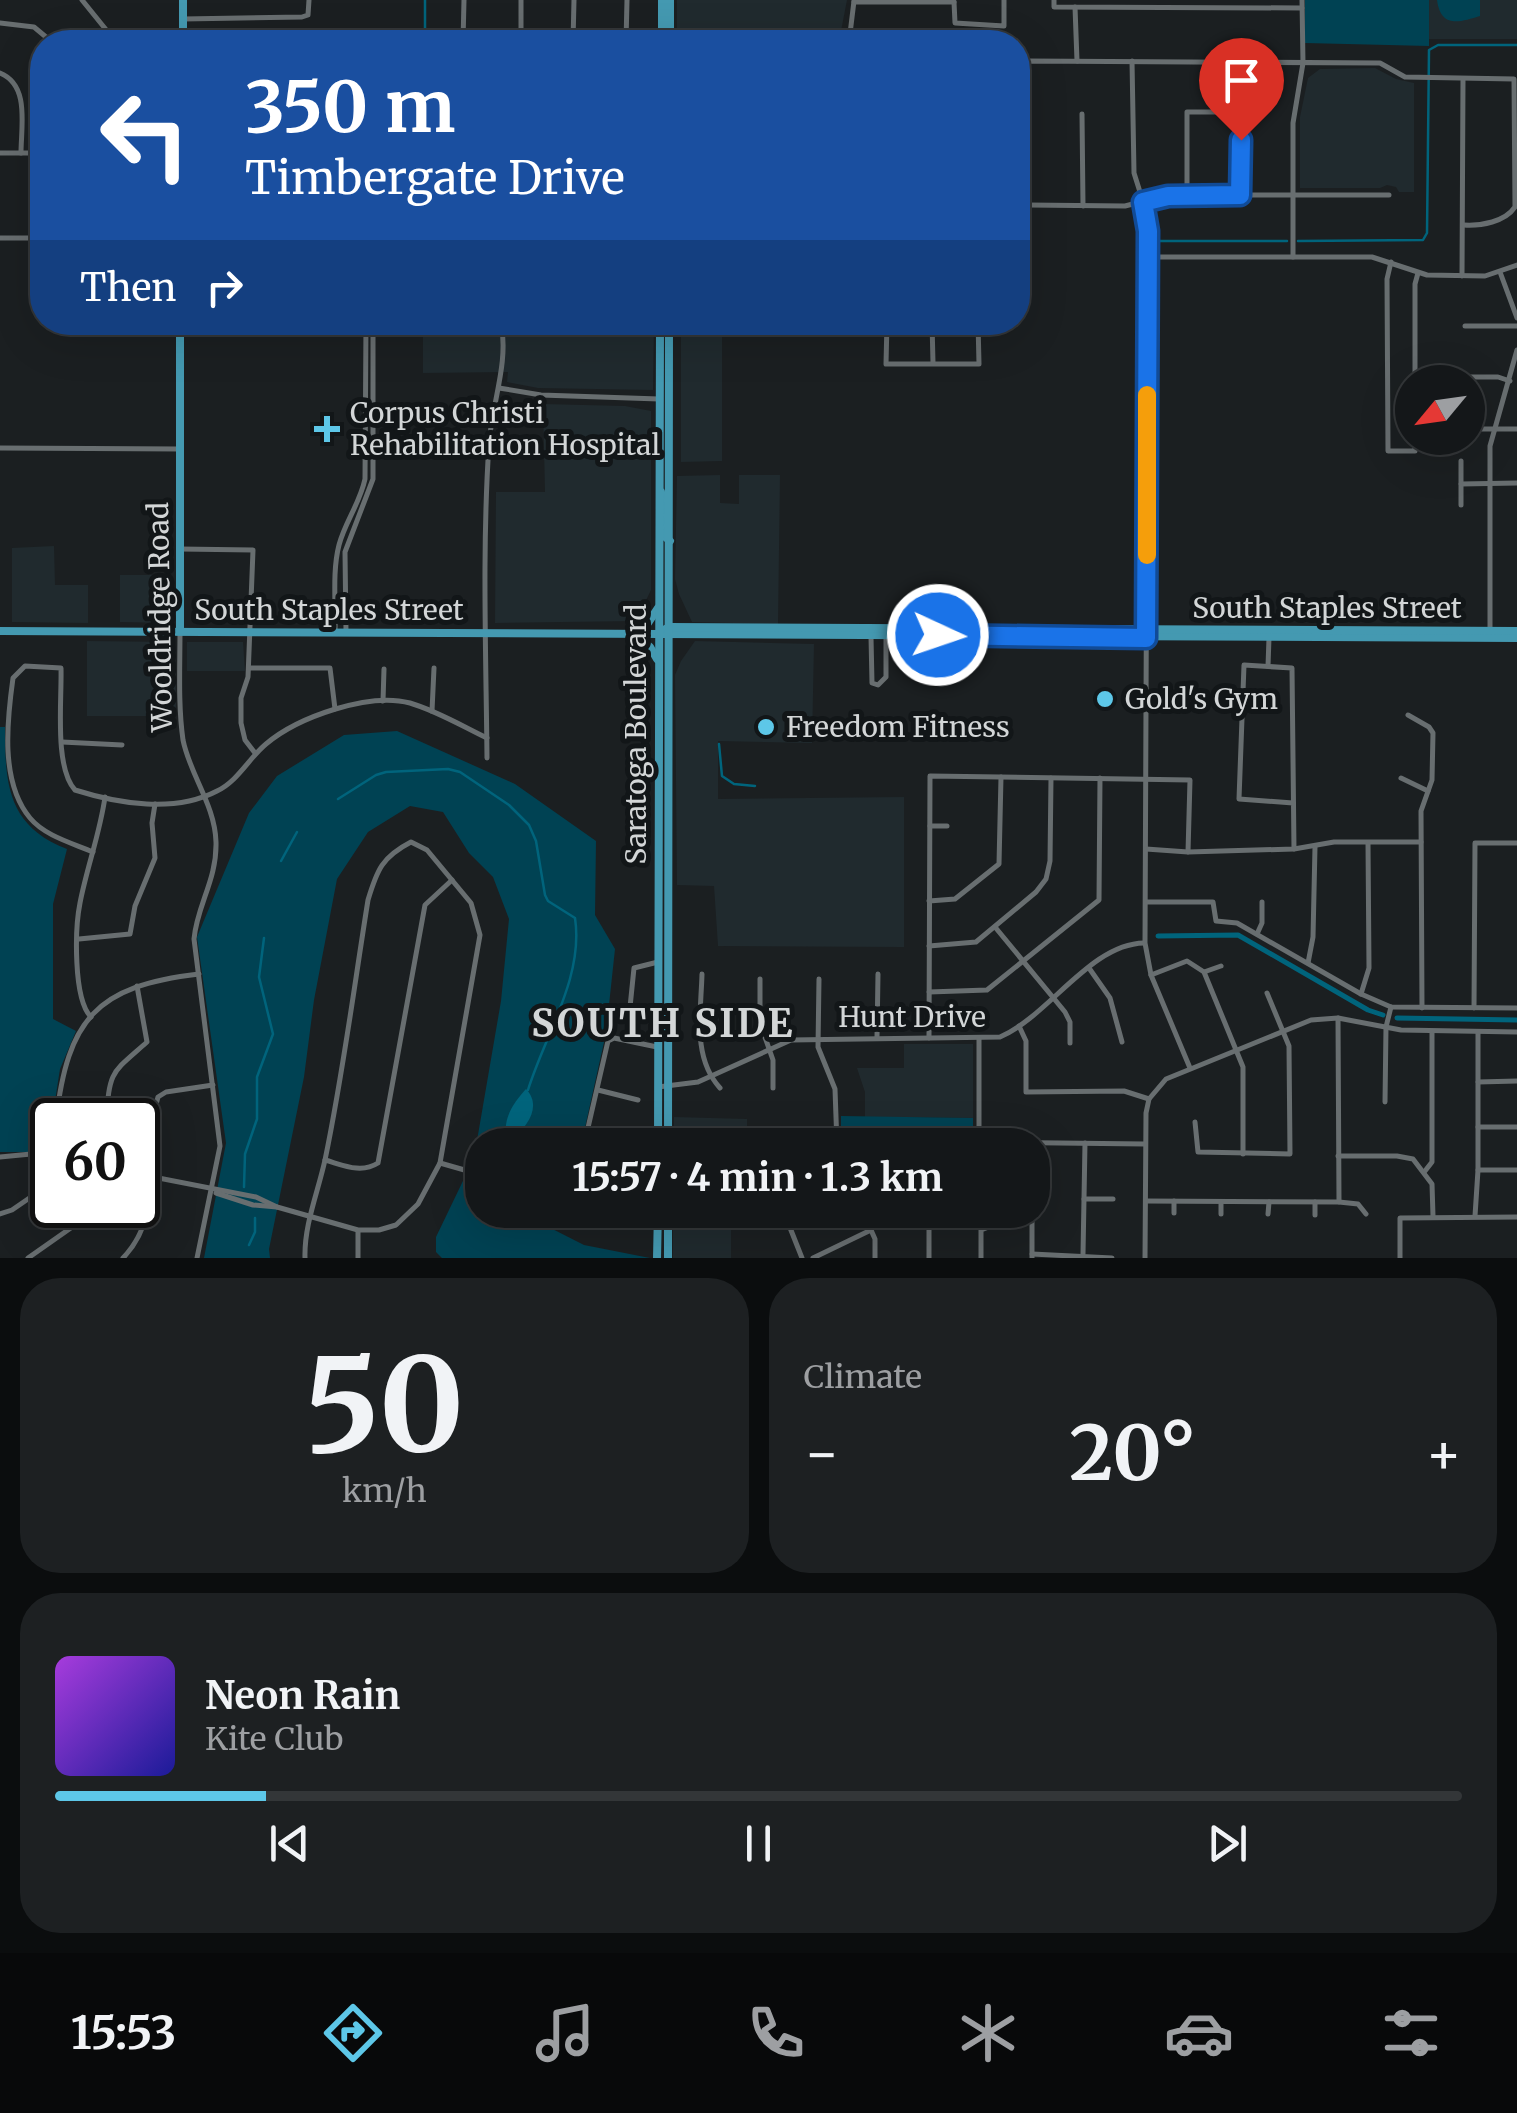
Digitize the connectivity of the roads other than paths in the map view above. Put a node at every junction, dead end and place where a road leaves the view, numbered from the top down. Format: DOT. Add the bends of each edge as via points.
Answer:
graph roads {
  1 [pos="95,0"];
  2 [pos="183,0"];
  3 [pos="310,0"];
  4 [pos="464,0"];
  5 [pos="522,0"];
  6 [pos="574,0"];
  7 [pos="626,0"];
  8 [pos="666,0"];
  9 [pos="1004,0"];
  10 [pos="854,1"];
  11 [pos="954,1"];
  12 [pos="85,3"];
  13 [pos="1054,4"];
  14 [pos="1100,4"];
  15 [pos="1147,4"];
  16 [pos="1193,4"];
  17 [pos="1302,4"];
  18 [pos="1075,7"];
  19 [pos="183,19"];
  20 [pos="0,23"];
  21 [pos="38,30"];
  22 [pos="106,30"];
  23 [pos="183,30"];
  24 [pos="463,30"];
  25 [pos="521,30"];
  26 [pos="574,30"];
  27 [pos="626,30"];
  28 [pos="666,30"];
  29 [pos="668,30"];
  30 [pos="850,30"];
  31 [pos="1077,61"];
  32 [pos="1030,62"];
  33 [pos="1132,62"];
  34 [pos="1302,62"];
  35 [pos="0,73"];
  36 [pos="1463,78"];
  37 [pos="1082,114"];
  38 [pos="22,152"];
  39 [pos="30,152"];
  40 [pos="0,154"];
  41 [pos="1187,195"];
  42 [pos="1240,195"];
  43 [pos="1292,195"];
  44 [pos="1389,195"];
  45 [pos="1143,202"];
  46 [pos="1030,205"];
  47 [pos="1083,206"];
  48 [pos="1464,225"];
  49 [pos="0,238"];
  50 [pos="30,238"];
  51 [pos="1148,257"];
  52 [pos="1293,257"];
  53 [pos="1391,262"];
  54 [pos="1517,265"];
  55 [pos="1500,272"];
  56 [pos="1418,274"];
  57 [pos="1462,276"];
  58 [pos="1517,318"];
  59 [pos="1465,326"];
  60 [pos="1517,326"];
  61 [pos="180,335"];
  62 [pos="369,335"];
  63 [pos="504,335"];
  64 [pos="660,335"];
  65 [pos="669,335"];
  66 [pos="887,335"];
  67 [pos="932,335"];
  68 [pos="978,335"];
  69 [pos="1517,350"];
  70 [pos="933,363"];
  71 [pos="1415,365"];
  72 [pos="1485,377"];
  73 [pos="1510,382"];
  74 [pos="499,388"];
  75 [pos="659,399"];
  76 [pos="670,428"];
  77 [pos="1485,428"];
  78 [pos="1494,428"];
  79 [pos="1517,429"];
  80 [pos="0,448"];
  81 [pos="180,449"];
  82 [pos="1395,451"];
  83 [pos="1461,462"];
  84 [pos="658,482"];
  85 [pos="1461,484"];
  86 [pos="1490,484"];
  87 [pos="1517,484"];
  88 [pos="1461,505"];
  89 [pos="670,542"];
  90 [pos="180,549"];
  91 [pos="340,573"];
  92 [pos="670,596"];
  93 [pos="659,606"];
  94 [pos="832,630"];
  95 [pos="0,632"];
  96 [pos="180,632"];
  97 [pos="249,632"];
  98 [pos="335,632"];
  99 [pos="346,632"];
  100 [pos="659,632"];
  101 [pos="669,632"];
  102 [pos="692,632"];
  103 [pos="486,633"];
  104 [pos="634,633"];
  105 [pos="1515,633"];
  106 [pos="935,634"];
  107 [pos="1146,634"];
  108 [pos="1267,634"];
  109 [pos="1490,634"];
  110 [pos="821,637"];
  111 [pos="871,637"];
  112 [pos="886,637"];
  113 [pos="669,658"];
  114 [pos="658,665"];
  115 [pos="1268,666"];
  116 [pos="249,668"];
  117 [pos="434,668"];
  118 [pos="384,669"];
  119 [pos="382,700"];
  120 [pos="336,710"];
  121 [pos="432,711"];
  122 [pos="1408,714"];
  123 [pos="658,716"];
  124 [pos="0,724"];
  125 [pos="8,724"];
  126 [pos="486,738"];
  127 [pos="62,742"];
  128 [pos="122,745"];
  129 [pos="255,754"];
  130 [pos="487,758"];
  131 [pos="669,762"];
  132 [pos="658,763"];
  133 [pos="1001,777"];
  134 [pos="1050,778"];
  135 [pos="1100,778"];
  136 [pos="1146,778"];
  137 [pos="1401,778"];
  138 [pos="1428,791"];
  139 [pos="206,796"];
  140 [pos="105,797"];
  141 [pos="669,800"];
  142 [pos="1293,803"];
  143 [pos="155,804"];
  144 [pos="930,826"];
  145 [pos="948,826"];
  146 [pos="658,840"];
  147 [pos="1421,842"];
  148 [pos="1368,843"];
  149 [pos="1517,843"];
  150 [pos="1315,846"];
  151 [pos="1146,849"];
  152 [pos="1294,849"];
  153 [pos="93,852"];
  154 [pos="1188,852"];
  155 [pos="668,876"];
  156 [pos="658,879"];
  157 [pos="452,880"];
  158 [pos="929,901"];
  159 [pos="1146,902"];
  160 [pos="1262,902"];
  161 [pos="668,918"];
  162 [pos="995,927"];
  163 [pos="1257,934"];
  164 [pos="79,938"];
  165 [pos="1145,943"];
  166 [pos="929,946"];
  167 [pos="658,962"];
  168 [pos="1024,962"];
  169 [pos="1308,963"];
  170 [pos="1221,966"];
  171 [pos="1089,968"];
  172 [pos="1204,972"];
  173 [pos="198,974"];
  174 [pos="702,974"];
  175 [pos="878,974"];
  176 [pos="1151,975"];
  177 [pos="760,979"];
  178 [pos="818,980"];
  179 [pos="137,985"];
  180 [pos="929,992"];
  181 [pos="1267,992"];
  182 [pos="1362,994"];
  183 [pos="1054,998"];
  184 [pos="668,1003"];
  185 [pos="1391,1007"];
  186 [pos="1422,1008"];
  187 [pos="1474,1008"];
  188 [pos="1517,1008"];
  189 [pos="91,1017"];
  190 [pos="1338,1018"];
  191 [pos="658,1023"];
  192 [pos="1018,1026"];
  193 [pos="1386,1027"];
  194 [pos="1283,1030"];
  195 [pos="1432,1032"];
  196 [pos="1478,1032"];
  197 [pos="1517,1032"];
  198 [pos="818,1038"];
  199 [pos="877,1038"];
  200 [pos="929,1038"];
  201 [pos="979,1038"];
  202 [pos="1122,1042"];
  203 [pos="1070,1043"];
  204 [pos="658,1048"];
  205 [pos="768,1049"];
  206 [pos="1237,1049"];
  207 [pos="1190,1068"];
  208 [pos="710,1076"];
  209 [pos="1517,1081"];
  210 [pos="1478,1082"];
  211 [pos="214,1085"];
  212 [pos="663,1087"];
  213 [pos="720,1088"];
  214 [pos="772,1088"];
  215 [pos="598,1090"];
  216 [pos="59,1098"];
  217 [pos="110,1098"];
  218 [pos="158,1098"];
  219 [pos="1149,1099"];
  220 [pos="638,1100"];
  221 [pos="1384,1102"];
  222 [pos="1195,1122"];
  223 [pos="1517,1126"];
  224 [pos="1478,1127"];
  225 [pos="588,1128"];
  226 [pos="659,1128"];
  227 [pos="667,1128"];
  228 [pos="836,1128"];
  229 [pos="979,1128"];
  230 [pos="1050,1142"];
  231 [pos="1085,1143"];
  232 [pos="1145,1144"];
  233 [pos="30,1154"];
  234 [pos="1243,1154"];
  235 [pos="1338,1156"];
  236 [pos="0,1157"];
  237 [pos="325,1160"];
  238 [pos="440,1163"];
  239 [pos="465,1168"];
  240 [pos="1478,1170"];
  241 [pos="1517,1170"];
  242 [pos="1425,1171"];
  243 [pos="160,1180"];
  244 [pos="213,1191"];
  245 [pos="30,1198"];
  246 [pos="1084,1199"];
  247 [pos="1112,1199"];
  248 [pos="1146,1201"];
  249 [pos="1174,1201"];
  250 [pos="1221,1202"];
  251 [pos="1269,1202"];
  252 [pos="1314,1202"];
  253 [pos="1339,1202"];
  254 [pos="1174,1213"];
  255 [pos="0,1214"];
  256 [pos="1221,1214"];
  257 [pos="1268,1214"];
  258 [pos="1366,1214"];
  259 [pos="1315,1215"];
  260 [pos="310,1216"];
  261 [pos="1433,1216"];
  262 [pos="1474,1216"];
  263 [pos="1517,1217"];
  264 [pos="71,1228"];
  265 [pos="143,1228"];
  266 [pos="658,1228"];
  267 [pos="668,1228"];
  268 [pos="790,1228"];
  269 [pos="929,1228"];
  270 [pos="986,1228"];
  271 [pos="1032,1228"];
  272 [pos="358,1230"];
  273 [pos="1083,1254"];
  274 [pos="1032,1256"];
  275 [pos="1112,1257"];
  276 [pos="28,1258"];
  277 [pos="122,1258"];
  278 [pos="198,1258"];
  279 [pos="304,1258"];
  280 [pos="358,1258"];
  281 [pos="658,1258"];
  282 [pos="668,1258"];
  283 [pos="802,1258"];
  284 [pos="814,1258"];
  285 [pos="875,1258"];
  286 [pos="929,1258"];
  287 [pos="981,1258"];
  288 [pos="1146,1258"];
  289 [pos="1400,1258"];
  1 -- 12 [label="street"];
  2 -- 19 [label="main road"];
  3 -- 19 [label="street" via="308,15"];
  4 -- 24 [label="street"];
  5 -- 25 [label="street"];
  6 -- 26 [label="street"];
  7 -- 27 [label="street"];
  8 -- 28 [label="main road"];
  8 -- 29 [label="main road"];
  9 -- 11 [label="street" via="1004,26 955,23"];
  10 -- 11 [label="street"];
  10 -- 30 [label="street"];
  12 -- 22 [label="street"];
  13 -- 18 [label="street"];
  14 -- 15 [label="street"];
  14 -- 18 [label="street"];
  15 -- 16 [label="street"];
  16 -- 17 [label="street"];
  17 -- 34 [label="street"];
  18 -- 31 [label="street"];
  19 -- 23 [label="main road"];
  20 -- 21 [label="street"];
  31 -- 32 [label="street"];
  31 -- 33 [label="street"];
  33 -- 34 [label="street"];
  33 -- 45 [label="street" via="1134,173"];
  34 -- 36 [label="street" via="1380,63 1405,77"];
  34 -- 43 [label="street"];
  35 -- 38 [label="street" via="18,87"];
  36 -- 48 [label="street"];
  36 -- 48 [label="street" via="1514,79 1515,207 1502,218"];
  37 -- 47 [label="street"];
  38 -- 39 [label="street"];
  38 -- 40 [label="street"];
  41 -- 42 [label="street"];
  41 -- 42 [label="street" via="1187,112 1241,112"];
  41 -- 45 [label="street"];
  42 -- 43 [label="street"];
  43 -- 44 [label="street"];
  43 -- 52 [label="street"];
  45 -- 47 [label="street"];
  45 -- 51 [label="street"];
  46 -- 47 [label="street"];
  48 -- 57 [label="street"];
  49 -- 50 [label="street"];
  51 -- 52 [label="street"];
  51 -- 107 [label="street"];
  52 -- 53 [label="street"];
  53 -- 56 [label="street"];
  53 -- 82 [label="street" via="1388,451"];
  54 -- 55 [label="street"];
  55 -- 57 [label="street"];
  55 -- 58 [label="street"];
  56 -- 57 [label="street"];
  56 -- 71 [label="street"];
  59 -- 60 [label="street"];
  61 -- 81 [label="main road, Wooldridge Road"];
  62 -- 91 [label="street" via="370,463 337,555"];
  63 -- 74 [label="street"];
  64 -- 75 [label="main road, Saratoga Boulevard"];
  65 -- 76 [label="main road, Saratoga Boulevard"];
  66 -- 70 [label="street" via="886,364"];
  67 -- 70 [label="street"];
  68 -- 70 [label="street" via="979,364"];
  69 -- 73 [label="street"];
  72 -- 73 [label="street"];
  73 -- 78 [label="street"];
  74 -- 75 [label="street"];
  74 -- 103 [label="street" via="490,443"];
  75 -- 76 [label="main road"];
  75 -- 84 [label="main road, Saratoga Boulevard"];
  76 -- 89 [label="main road, Saratoga Boulevard"];
  77 -- 78 [label="street"];
  78 -- 79 [label="street"];
  78 -- 86 [label="street"];
  80 -- 81 [label="street"];
  81 -- 90 [label="main road, Wooldridge Road"];
  83 -- 85 [label="street"];
  84 -- 89 [label="main road"];
  84 -- 93 [label="main road, Saratoga Boulevard"];
  85 -- 86 [label="street"];
  85 -- 88 [label="street"];
  86 -- 87 [label="street"];
  86 -- 109 [label="street"];
  89 -- 92 [label="main road, Saratoga Boulevard"];
  90 -- 96 [label="main road, Wooldridge Road"];
  90 -- 97 [label="street" via="252,550"];
  91 -- 98 [label="street"];
  91 -- 99 [label="street"];
  92 -- 101 [label="main road, Saratoga Boulevard"];
  92 -- 102 [label="main road" via="674,614"];
  93 -- 100 [label="main road, Saratoga Boulevard"];
  93 -- 104 [label="main road"];
  94 -- 102 [label="main road, South Staples Street"];
  94 -- 106 [label="main road, South Staples Street"];
  94 -- 110 [label="main road"];
  95 -- 96 [label="main road, South Staples Street"];
  96 -- 97 [label="main road, South Staples Street"];
  96 -- 139 [label="street, Wooldridge Road" via="183,738"];
  97 -- 98 [label="main road, South Staples Street"];
  97 -- 116 [label="street"];
  98 -- 99 [label="main road, South Staples Street"];
  99 -- 103 [label="main road, South Staples Street"];
  100 -- 101 [label="main road, South Staples Street"];
  100 -- 104 [label="main road, South Staples Street"];
  100 -- 114 [label="main road, Saratoga Boulevard"];
  101 -- 102 [label="main road, South Staples Street"];
  101 -- 113 [label="main road, Saratoga Boulevard"];
  102 -- 110 [label="main road, South Staples Street"];
  102 -- 113 [label="main road"];
  103 -- 104 [label="main road, South Staples Street"];
  103 -- 126 [label="street"];
  104 -- 114 [label="main road"];
  105 -- 109 [label="main road"];
  106 -- 107 [label="main road, South Staples Street"];
  106 -- 107 [label="main road, South Staples Street"];
  106 -- 112 [label="main road, South Staples Street"];
  107 -- 108 [label="main road, South Staples Street"];
  107 -- 108 [label="main road, South Staples Street"];
  107 -- 136 [label="street"];
  108 -- 109 [label="main road, South Staples Street"];
  108 -- 109 [label="main road, South Staples Street"];
  108 -- 115 [label="street"];
  110 -- 111 [label="main road, South Staples Street"];
  111 -- 112 [label="main road, South Staples Street"];
  111 -- 112 [label="street" via="872,683 878,686 886,676"];
  113 -- 131 [label="main road, Saratoga Boulevard"];
  114 -- 123 [label="main road, Saratoga Boulevard"];
  115 -- 142 [label="street" via="1292,668"];
  115 -- 142 [label="street" via="1244,665 1240,799"];
  116 -- 120 [label="street" via="330,668"];
  116 -- 129 [label="street" via="241,723"];
  117 -- 121 [label="street"];
  118 -- 119 [label="street"];
  119 -- 120 [label="street"];
  119 -- 121 [label="street"];
  120 -- 129 [label="street" via="287,728"];
  121 -- 126 [label="street"];
  122 -- 138 [label="street" via="1432,730"];
  123 -- 131 [label="main road" via="663,759"];
  123 -- 132 [label="main road, Saratoga Boulevard"];
  124 -- 125 [label="street"];
  125 -- 127 [label="street" via="19,671 61,668"];
  125 -- 153 [label="street" via="10,772 29,818"];
  126 -- 130 [label="street"];
  127 -- 128 [label="street"];
  127 -- 140 [label="street" via="69,784"];
  129 -- 139 [label="street" via="228,785"];
  131 -- 141 [label="main road, Saratoga Boulevard"];
  132 -- 141 [label="main road"];
  132 -- 146 [label="main road, Saratoga Boulevard"];
  133 -- 134 [label="street"];
  133 -- 144 [label="street" via="930,776"];
  133 -- 158 [label="street" via="999,864 955,898"];
  134 -- 135 [label="street"];
  134 -- 162 [label="street" via="1046,879"];
  135 -- 136 [label="street"];
  135 -- 168 [label="street" via="1099,900"];
  136 -- 151 [label="street"];
  136 -- 154 [label="street" via="1190,780"];
  137 -- 138 [label="street"];
  138 -- 147 [label="street"];
  139 -- 143 [label="street"];
  139 -- 173 [label="street, Wooldridge Road" via="216,848 195,928"];
  140 -- 143 [label="street"];
  140 -- 153 [label="street"];
  141 -- 155 [label="main road, Saratoga Boulevard"];
  142 -- 152 [label="street"];
  143 -- 164 [label="street" via="155,858 130,934"];
  144 -- 145 [label="street"];
  144 -- 158 [label="street"];
  146 -- 155 [label="main road"];
  146 -- 156 [label="main road, Saratoga Boulevard"];
  147 -- 148 [label="street"];
  147 -- 186 [label="street"];
  148 -- 150 [label="street"];
  148 -- 182 [label="street" via="1369,968"];
  149 -- 187 [label="street" via="1475,843"];
  150 -- 152 [label="street"];
  150 -- 169 [label="street"];
  151 -- 154 [label="street"];
  151 -- 159 [label="street"];
  152 -- 154 [label="street"];
  153 -- 164 [label="street"];
  155 -- 161 [label="main road, Saratoga Boulevard"];
  156 -- 161 [label="main road"];
  156 -- 167 [label="main road, Saratoga Boulevard"];
  157 -- 237 [label="street" via="425,905 378,1163 361,1170"];
  157 -- 237 [label="street" via="427,850 411,842 390,853 377,872"];
  157 -- 238 [label="street" via="471,903 480,935"];
  158 -- 166 [label="street"];
  159 -- 163 [label="street" via="1213,902 1216,921 1236,922"];
  159 -- 165 [label="street"];
  160 -- 163 [label="street"];
  161 -- 184 [label="main road, Saratoga Boulevard"];
  162 -- 166 [label="street" via="968,945"];
  162 -- 168 [label="street"];
  163 -- 169 [label="street"];
  164 -- 189 [label="street" via="79,996"];
  165 -- 171 [label="street, Hunt Drive" via="1120,947"];
  165 -- 176 [label="street"];
  166 -- 180 [label="street"];
  167 -- 184 [label="main road"];
  167 -- 191 [label="main road, Saratoga Boulevard"];
  167 -- 191 [label="street" via="634,968 628,1017"];
  168 -- 180 [label="street" via="987,990"];
  168 -- 183 [label="street"];
  169 -- 182 [label="street"];
  170 -- 172 [label="street"];
  171 -- 183 [label="street, Hunt Drive"];
  171 -- 202 [label="street" via="1110,998"];
  172 -- 176 [label="street" via="1186,962"];
  172 -- 206 [label="street"];
  173 -- 179 [label="street"];
  173 -- 211 [label="street, Wooldridge Road"];
  174 -- 208 [label="street" via="700,1048"];
  175 -- 199 [label="street"];
  176 -- 207 [label="street"];
  177 -- 205 [label="street" via="760,1024"];
  178 -- 198 [label="street"];
  179 -- 189 [label="street"];
  179 -- 217 [label="street" via="147,1042 114,1074"];
  180 -- 200 [label="street"];
  181 -- 194 [label="street"];
  182 -- 185 [label="street"];
  183 -- 192 [label="street, Hunt Drive"];
  183 -- 203 [label="street" via="1070,1022"];
  184 -- 212 [label="main road, Saratoga Boulevard"];
  185 -- 186 [label="street"];
  185 -- 193 [label="street"];
  186 -- 187 [label="street"];
  187 -- 188 [label="street"];
  189 -- 216 [label="street" via="63,1067"];
  190 -- 193 [label="street"];
  190 -- 194 [label="street"];
  190 -- 235 [label="street"];
  191 -- 204 [label="main road, Saratoga Boulevard"];
  192 -- 201 [label="street, Hunt Drive" via="1000,1037"];
  192 -- 219 [label="street" via="1026,1042 1026,1092 1124,1091"];
  193 -- 195 [label="street"];
  193 -- 221 [label="street"];
  194 -- 206 [label="street"];
  194 -- 234 [label="street" via="1289,1046 1290,1154"];
  195 -- 196 [label="street"];
  195 -- 242 [label="street" via="1432,1162"];
  196 -- 197 [label="street"];
  196 -- 210 [label="street"];
  198 -- 199 [label="street, Hunt Drive"];
  198 -- 205 [label="street, Hunt Drive"];
  198 -- 228 [label="street" via="835,1089"];
  199 -- 200 [label="street, Hunt Drive"];
  200 -- 201 [label="street, Hunt Drive"];
  201 -- 229 [label="street"];
  204 -- 212 [label="main road, Saratoga Boulevard"];
  204 -- 215 [label="street" via="608,1041"];
  205 -- 208 [label="street, Hunt Drive"];
  205 -- 214 [label="street"];
  206 -- 207 [label="street"];
  206 -- 234 [label="street"];
  207 -- 219 [label="street"];
  208 -- 212 [label="street, Hunt Drive"];
  208 -- 213 [label="street"];
  209 -- 210 [label="street"];
  210 -- 224 [label="street"];
  211 -- 218 [label="street"];
  211 -- 244 [label="street, Wooldridge Road" via="220,1146"];
  212 -- 226 [label="main road, Saratoga Boulevard"];
  212 -- 227 [label="main road, Saratoga Boulevard"];
  215 -- 220 [label="street"];
  215 -- 225 [label="street"];
  219 -- 232 [label="street"];
  222 -- 234 [label="street" via="1198,1152"];
  223 -- 224 [label="street"];
  224 -- 240 [label="street"];
  230 -- 231 [label="street"];
  231 -- 232 [label="street"];
  231 -- 246 [label="street"];
  232 -- 248 [label="street"];
  233 -- 236 [label="street"];
  235 -- 242 [label="street" via="1414,1159"];
  235 -- 253 [label="street"];
  237 -- 260 [label="street"];
  238 -- 239 [label="street"];
  238 -- 272 [label="street" via="418,1204 396,1225"];
  240 -- 241 [label="street"];
  240 -- 262 [label="street"];
  242 -- 261 [label="street"];
  243 -- 244 [label="street"];
  244 -- 260 [label="street"];
  244 -- 278 [label="street, Wooldridge Road"];
  245 -- 255 [label="street"];
  246 -- 247 [label="street"];
  246 -- 273 [label="street"];
  248 -- 249 [label="street"];
  248 -- 288 [label="street"];
  249 -- 250 [label="street"];
  249 -- 254 [label="street"];
  250 -- 251 [label="street"];
  250 -- 256 [label="street"];
  251 -- 252 [label="street"];
  251 -- 257 [label="street"];
  252 -- 253 [label="street"];
  252 -- 259 [label="street"];
  253 -- 258 [label="street" via="1358,1204"];
  260 -- 272 [label="street"];
  260 -- 279 [label="street"];
  261 -- 262 [label="street"];
  261 -- 289 [label="street" via="1400,1218"];
  262 -- 263 [label="street"];
  264 -- 276 [label="street"];
  265 -- 277 [label="street"];
  266 -- 281 [label="main road"];
  267 -- 282 [label="main road"];
  268 -- 283 [label="street"];
  269 -- 286 [label="street"];
  270 -- 287 [label="street"];
  271 -- 274 [label="street"];
  272 -- 280 [label="street"];
  273 -- 274 [label="street"];
  273 -- 275 [label="street"];
  284 -- 285 [label="street" via="871,1230"];
}
